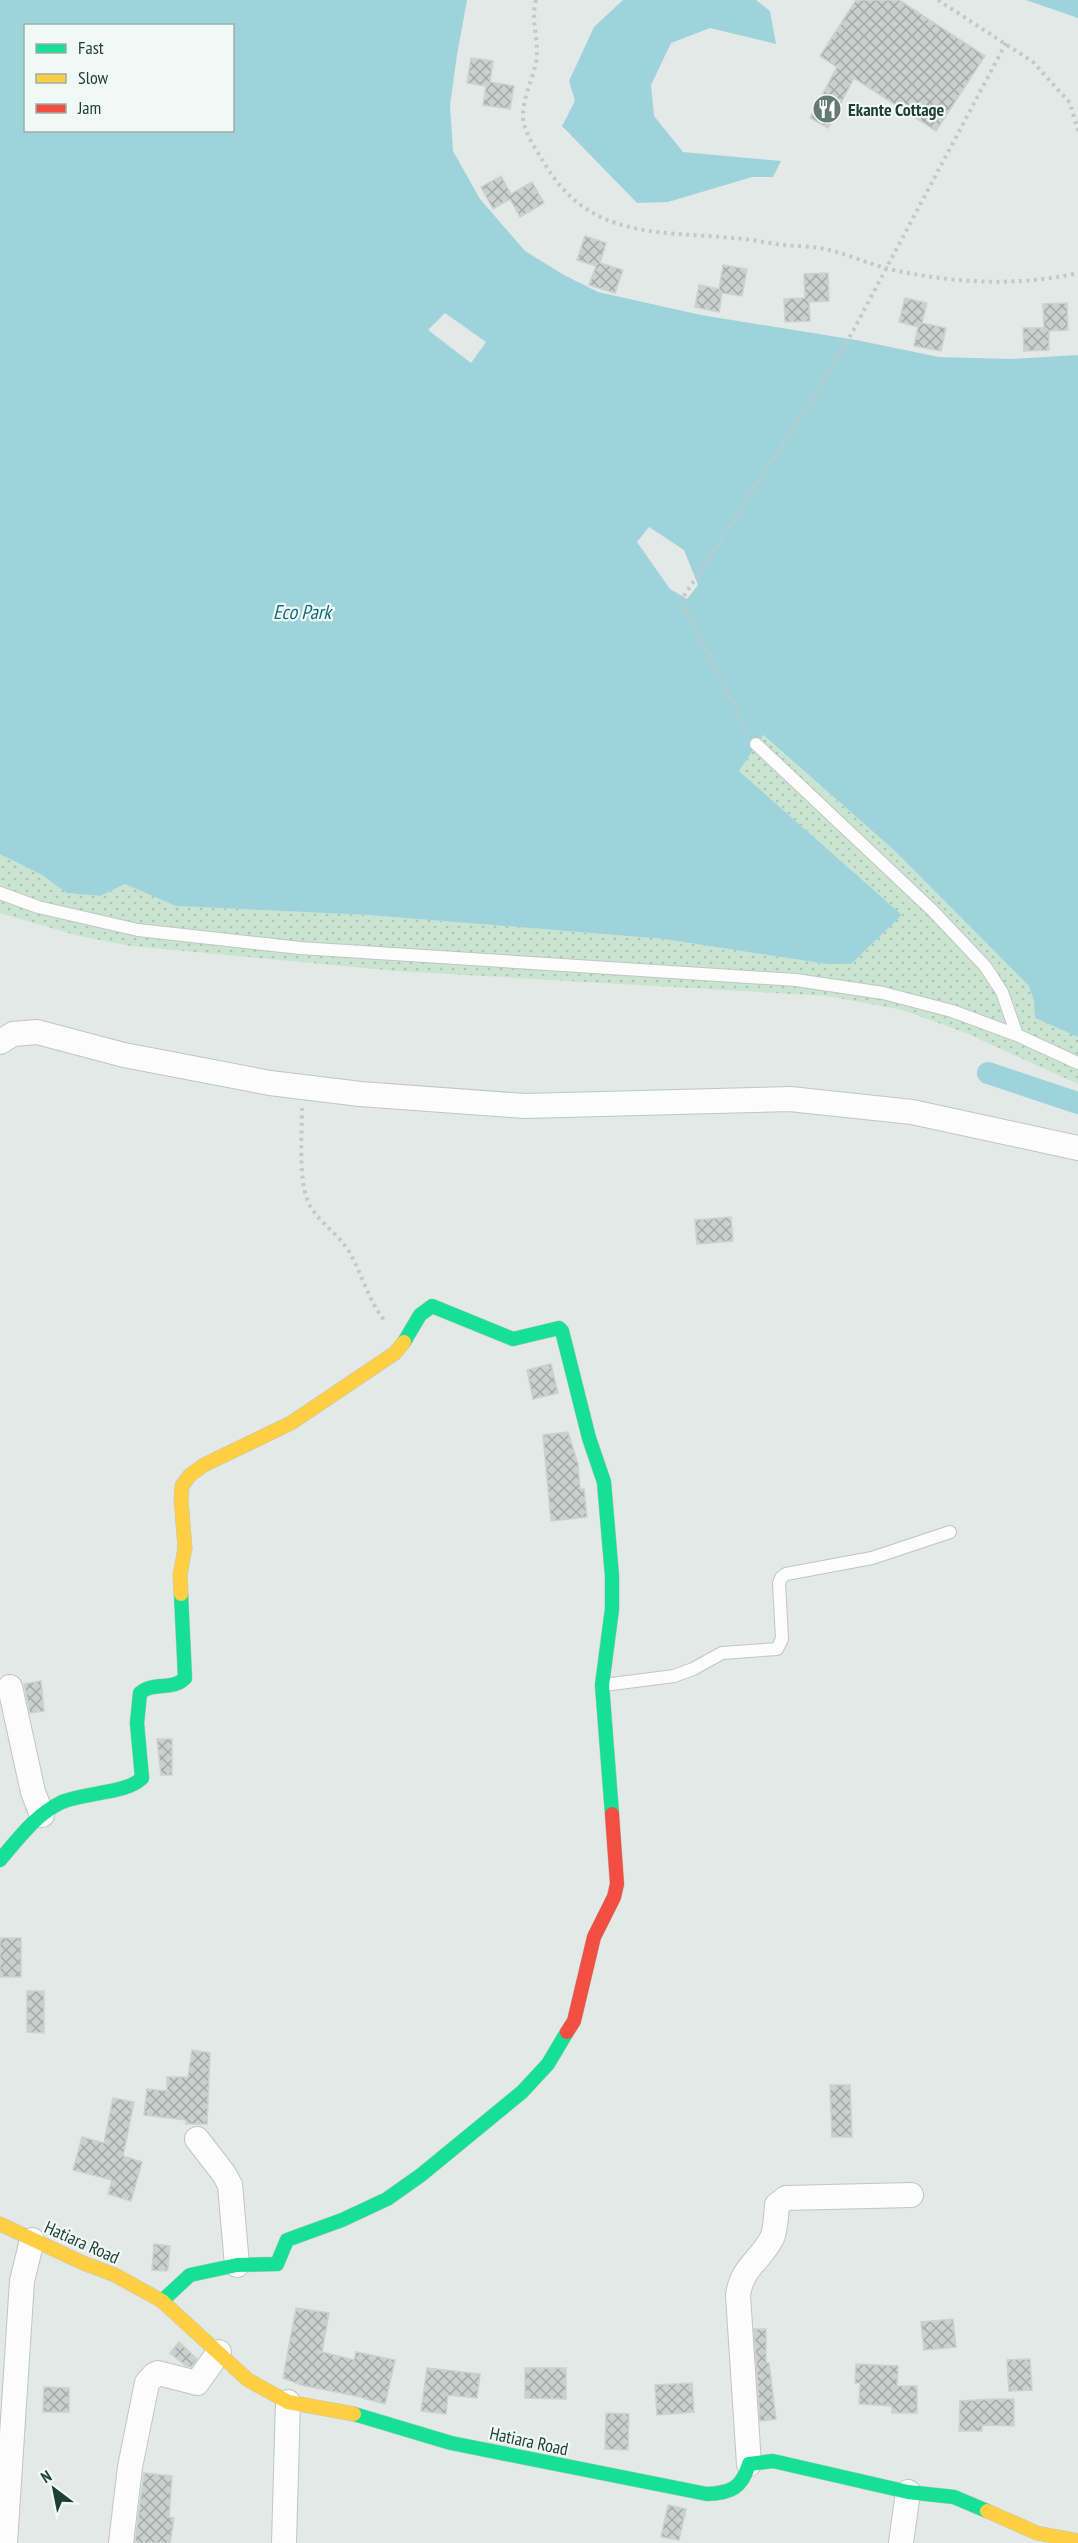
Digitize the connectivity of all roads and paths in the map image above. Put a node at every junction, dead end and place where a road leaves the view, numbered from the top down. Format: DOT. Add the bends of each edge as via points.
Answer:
graph roads {
  1 [pos="536,0"];
  2 [pos="938,0"];
  3 [pos="1006,43"];
  4 [pos="1078,131"];
  5 [pos="888,268"];
  6 [pos="1078,273"];
  7 [pos="756,744"];
  8 [pos="0,893"];
  9 [pos="1017,1035"];
  10 [pos="0,1042"];
  11 [pos="1078,1063"];
  12 [pos="301,1087"];
  13 [pos="1078,1148"];
  14 [pos="409,1334"];
  15 [pos="950,1533"];
  16 [pos="602,1685"];
  17 [pos="10,1688"];
  18 [pos="42,1815"];
  19 [pos="0,1860"];
  20 [pos="197,2139"];
  21 [pos="911,2195"];
  22 [pos="0,2224"];
  23 [pos="33,2240"];
  24 [pos="237,2265"];
  25 [pos="162,2301"];
  26 [pos="219,2352"];
  27 [pos="288,2402"];
  28 [pos="749,2464"];
  29 [pos="908,2492"];
  30 [pos="1078,2541"];
  31 [pos="5,2543"];
  32 [pos="121,2543"];
  33 [pos="284,2543"];
  34 [pos="901,2543"];
  1 -- 5 [label="path" via="532,15 536,60 522,117 547,168 562,190 579,204 615,223 645,232 818,248"];
  2 -- 3 [label="path"];
  3 -- 4 [label="path" via="1033,62 1070,103"];
  3 -- 5 [label="path"];
  5 -- 6 [label="path" via="988,283"];
  5 -- 7 [label="path" via="821,386 683,602"];
  7 -- 9 [label="lane" via="932,910 985,966 1002,992"];
  8 -- 9 [label="lane" via="38,907 138,930 300,948 818,983 884,993 952,1011"];
  9 -- 11 [label="lane"];
  10 -- 12 [label="street" via="13,1034 37,1032 124,1055"];
  12 -- 13 [label="street" via="525,1106 790,1099 912,1112"];
  12 -- 14 [label="path" via="303,1179 309,1205 341,1238 383,1320"];
  14 -- 16 [label="street" via="417,1318 432,1306 513,1339 526,1339 554,1329 562,1331 604,1482 612,1609"];
  14 -- 18 [label="street" via="395,1353 291,1422 190,1475 182,1486 181,1498 185,1678 177,1684 150,1686 140,1693 137,1723 142,1778 128,1787 78,1797"];
  15 -- 16 [label="lane" via="872,1558 786,1574 779,1583 782,1640 777,1649 722,1653 674,1676"];
  16 -- 24 [label="street" via="617,1884 594,1937 574,2021 548,2064 522,2092 387,2199 287,2240 277,2264"];
  17 -- 18 [label="street" via="33,1792"];
  18 -- 19 [label="street"];
  20 -- 24 [label="street" via="230,2185"];
  21 -- 28 [label="street" via="786,2198 777,2205 773,2236 746,2271 738,2295"];
  22 -- 23 [label="street, Hatiara Road"];
  23 -- 25 [label="street, Hatiara Road" via="115,2275"];
  23 -- 31 [label="street" via="22,2281"];
  24 -- 25 [label="street" via="187,2276"];
  25 -- 26 [label="street, Hatiara Road"];
  26 -- 27 [label="street, Hatiara Road" via="248,2380"];
  26 -- 32 [label="street" via="197,2383 158,2373 147,2383 130,2467"];
  27 -- 28 [label="street, Hatiara Road" via="352,2414 451,2443 707,2494 735,2490 744,2481"];
  27 -- 33 [label="street"];
  28 -- 29 [label="street" via="794,2465"];
  29 -- 30 [label="street" via="954,2497 1037,2533"];
  29 -- 34 [label="street"];
}
